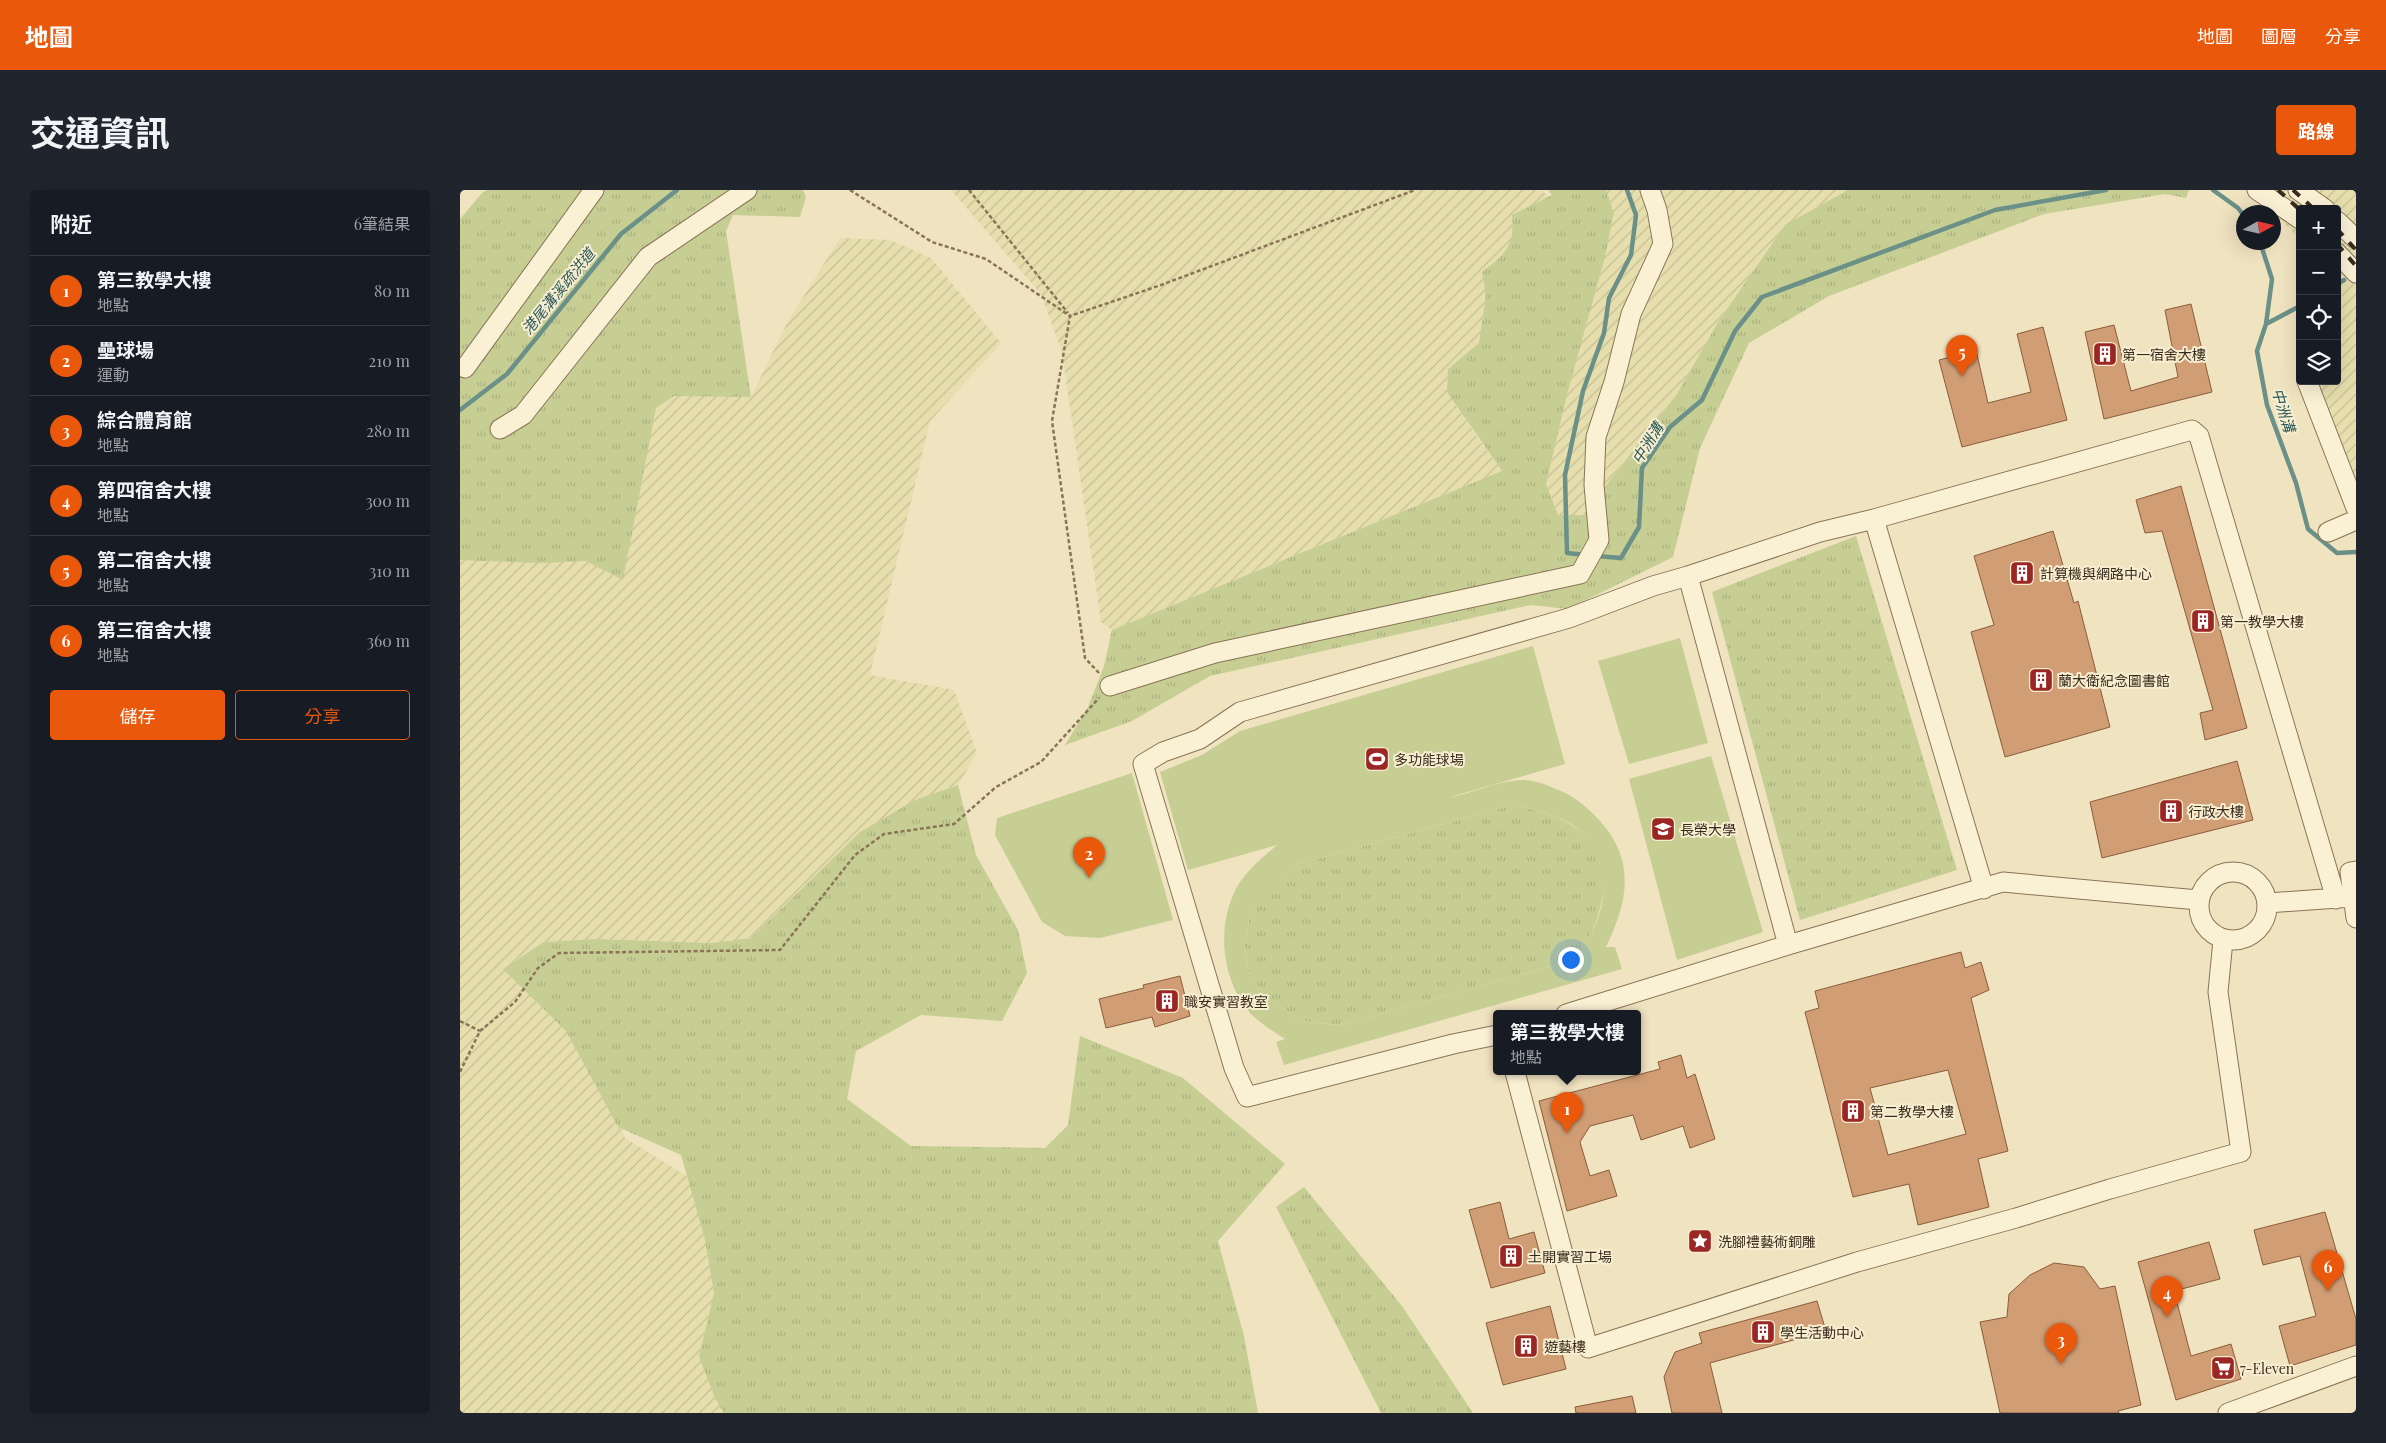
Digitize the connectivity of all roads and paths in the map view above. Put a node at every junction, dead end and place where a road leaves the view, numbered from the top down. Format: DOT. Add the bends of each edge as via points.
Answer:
graph roads {
  1 [pos="594,190"];
  2 [pos="747,190"];
  3 [pos="850,190"];
  4 [pos="969,190"];
  5 [pos="1415,190"];
  6 [pos="1650,190"];
  7 [pos="2257,190"];
  8 [pos="2298,190"];
  9 [pos="2319,205"];
  10 [pos="2296,216"];
  11 [pos="2341,225"];
  12 [pos="2356,239"];
  13 [pos="2341,257"];
  14 [pos="2356,273"];
  15 [pos="1070,316"];
  16 [pos="466,368"];
  17 [pos="2309,385"];
  18 [pos="500,429"];
  19 [pos="2356,508"];
  20 [pos="1874,519"];
  21 [pos="2356,520"];
  22 [pos="2328,532"];
  23 [pos="1688,576"];
  24 [pos="1110,686"];
  25 [pos="2356,872"];
  26 [pos="1984,889"];
  27 [pos="2344,898"];
  28 [pos="2198,900"];
  29 [pos="2267,903"];
  30 [pos="2356,918"];
  31 [pos="2223,940"];
  32 [pos="1788,945"];
  33 [pos="1579,1010"];
  34 [pos="460,1021"];
  35 [pos="480,1031"];
  36 [pos="1493,1036"];
  37 [pos="460,1072"];
  38 [pos="1516,1075"];
  39 [pos="2356,1366"];
  40 [pos="2228,1413"];
  1 -- 16 [label="street"];
  2 -- 18 [label="street" via="648,257 523,415"];
  3 -- 15 [label="path" via="932,242 986,258"];
  4 -- 15 [label="path"];
  5 -- 15 [label="path"];
  6 -- 24 [label="street" via="1664,244 1631,314 1596,437 1594,485 1598,540 1580,574 1215,654"];
  7 -- 10 [label="street"];
  8 -- 9 [label="street"];
  11 -- 12 [label="street"];
  13 -- 14 [label="street"];
  15 -- 24 [label="path" via="1052,420 1086,658"];
  17 -- 19 [label="street"];
  20 -- 23 [label="street" via="1820,532"];
  20 -- 26 [label="street"];
  20 -- 27 [label="street" via="2192,430 2199,436"];
  21 -- 22 [label="street"];
  23 -- 32 [label="street"];
  23 -- 36 [label="street" via="1569,618 1240,712 1200,739 1163,752 1143,764 1234,1068 1247,1098"];
  24 -- 35 [label="path" via="1041,762 996,787 954,824 884,834 855,855 780,950 559,953 538,968 515,1002"];
  25 -- 27 [label="street" via="2350,872"];
  26 -- 28 [label="street" via="2003,882"];
  26 -- 32 [label="street"];
  27 -- 29 [label="street"];
  27 -- 30 [label="street"];
  28 -- 29 [label="street" via="2206,884 2229,872 2242,873 2254,879 2263,890"];
  28 -- 31 [label="street" via="2202,923"];
  29 -- 31 [label="street" via="2266,916 2249,937"];
  31 -- 38 [label="street" via="2218,992 2241,1152 1857,1262 1588,1348"];
  32 -- 33 [label="street"];
  34 -- 35 [label="path"];
  35 -- 37 [label="path"];
  39 -- 40 [label="street"];
}
